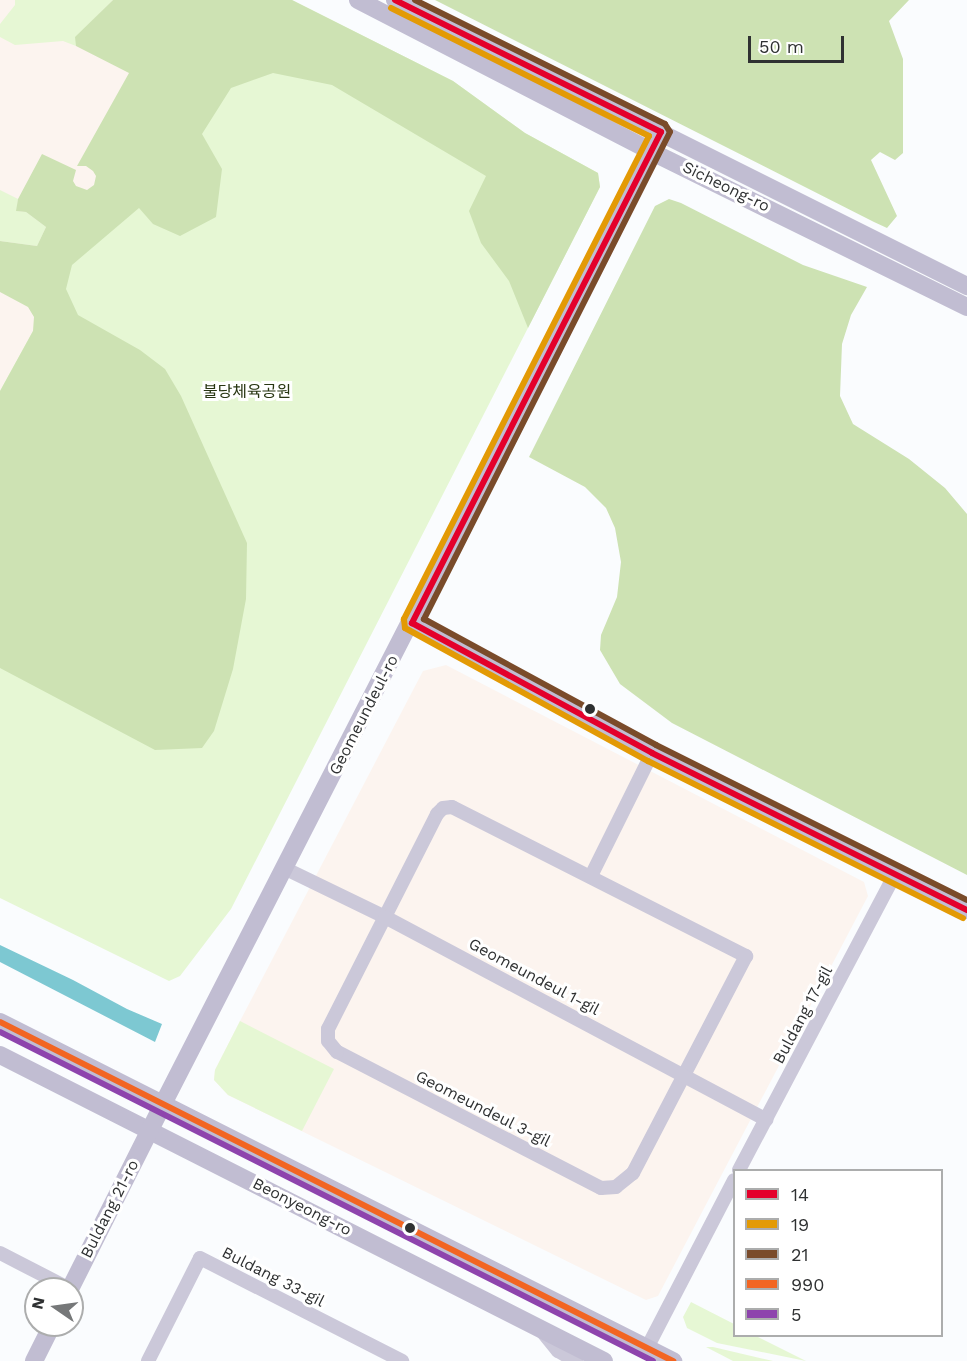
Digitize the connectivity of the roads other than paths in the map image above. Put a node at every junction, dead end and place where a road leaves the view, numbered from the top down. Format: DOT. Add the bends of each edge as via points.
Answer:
graph roads {
  1 [pos="358,0"];
  2 [pos="395,0"];
  3 [pos="662,132"];
  4 [pos="652,152"];
  5 [pos="967,286"];
  6 [pos="967,307"];
  7 [pos="412,623"];
  8 [pos="652,753"];
  9 [pos="284,868"];
  10 [pos="895,874"];
  11 [pos="591,876"];
  12 [pos="967,910"];
  13 [pos="385,917"];
  14 [pos="0,1022"];
  15 [pos="0,1055"];
  16 [pos="683,1076"];
  17 [pos="163,1104"];
  18 [pos="766,1120"];
  19 [pos="150,1130"];
  20 [pos="740,1169"];
  21 [pos="733,1184"];
  22 [pos="0,1253"];
  23 [pos="47,1277"];
  24 [pos="76,1277"];
  25 [pos="540,1329"];
  26 [pos="46,1337"];
  27 [pos="647,1348"];
  28 [pos="34,1361"];
  29 [pos="148,1361"];
  30 [pos="402,1361"];
  31 [pos="576,1361"];
  32 [pos="604,1361"];
  33 [pos="673,1361"];
  1 -- 4 [label="street, Sicheong-ro"];
  2 -- 3 [label="street, Sicheong-ro"];
  3 -- 4 [label="street, Geomeundeul-ro"];
  3 -- 5 [label="street, Sicheong-ro"];
  4 -- 6 [label="street, Sicheong-ro"];
  4 -- 7 [label="street, Geomeundeul-ro"];
  7 -- 8 [label="street"];
  7 -- 9 [label="street, Geomeundeul-ro"];
  8 -- 10 [label="street"];
  8 -- 11 [label="street"];
  9 -- 13 [label="street, Geomeundeul 1-gil"];
  9 -- 17 [label="street, Geomeundeul-ro"];
  10 -- 12 [label="street"];
  10 -- 18 [label="street, Buldang 17-gil"];
  11 -- 13 [label="street, Geomeundeul 3-gil" via="452,807 443,808"];
  11 -- 16 [label="street, Geomeundeul 3-gil" via="746,956"];
  13 -- 16 [label="street, Geomeundeul 1-gil"];
  13 -- 16 [label="street, Geomeundeul 3-gil" via="328,1029 328,1041 337,1052 601,1188 615,1186 633,1173"];
  14 -- 17 [label="street, Beonyeong-ro"];
  15 -- 19 [label="street, Beonyeong-ro"];
  16 -- 18 [label="street, Geomeundeul 1-gil"];
  17 -- 19 [label="street, Buldang 21-ro"];
  17 -- 27 [label="street, Beonyeong-ro"];
  18 -- 20 [label="street, Buldang 17-gil"];
  19 -- 24 [label="street, Buldang 21-ro"];
  19 -- 25 [label="street, Beonyeong-ro"];
  21 -- 27 [label="street"];
  22 -- 23 [label="street"];
  25 -- 31 [label="street" via="558,1351"];
  25 -- 32 [label="street, Beonyeong-ro"];
  26 -- 28 [label="street"];
  27 -- 33 [label="street, Beonyeong-ro"];
  29 -- 30 [label="street, Buldang 33-gil" via="200,1258"];
}
